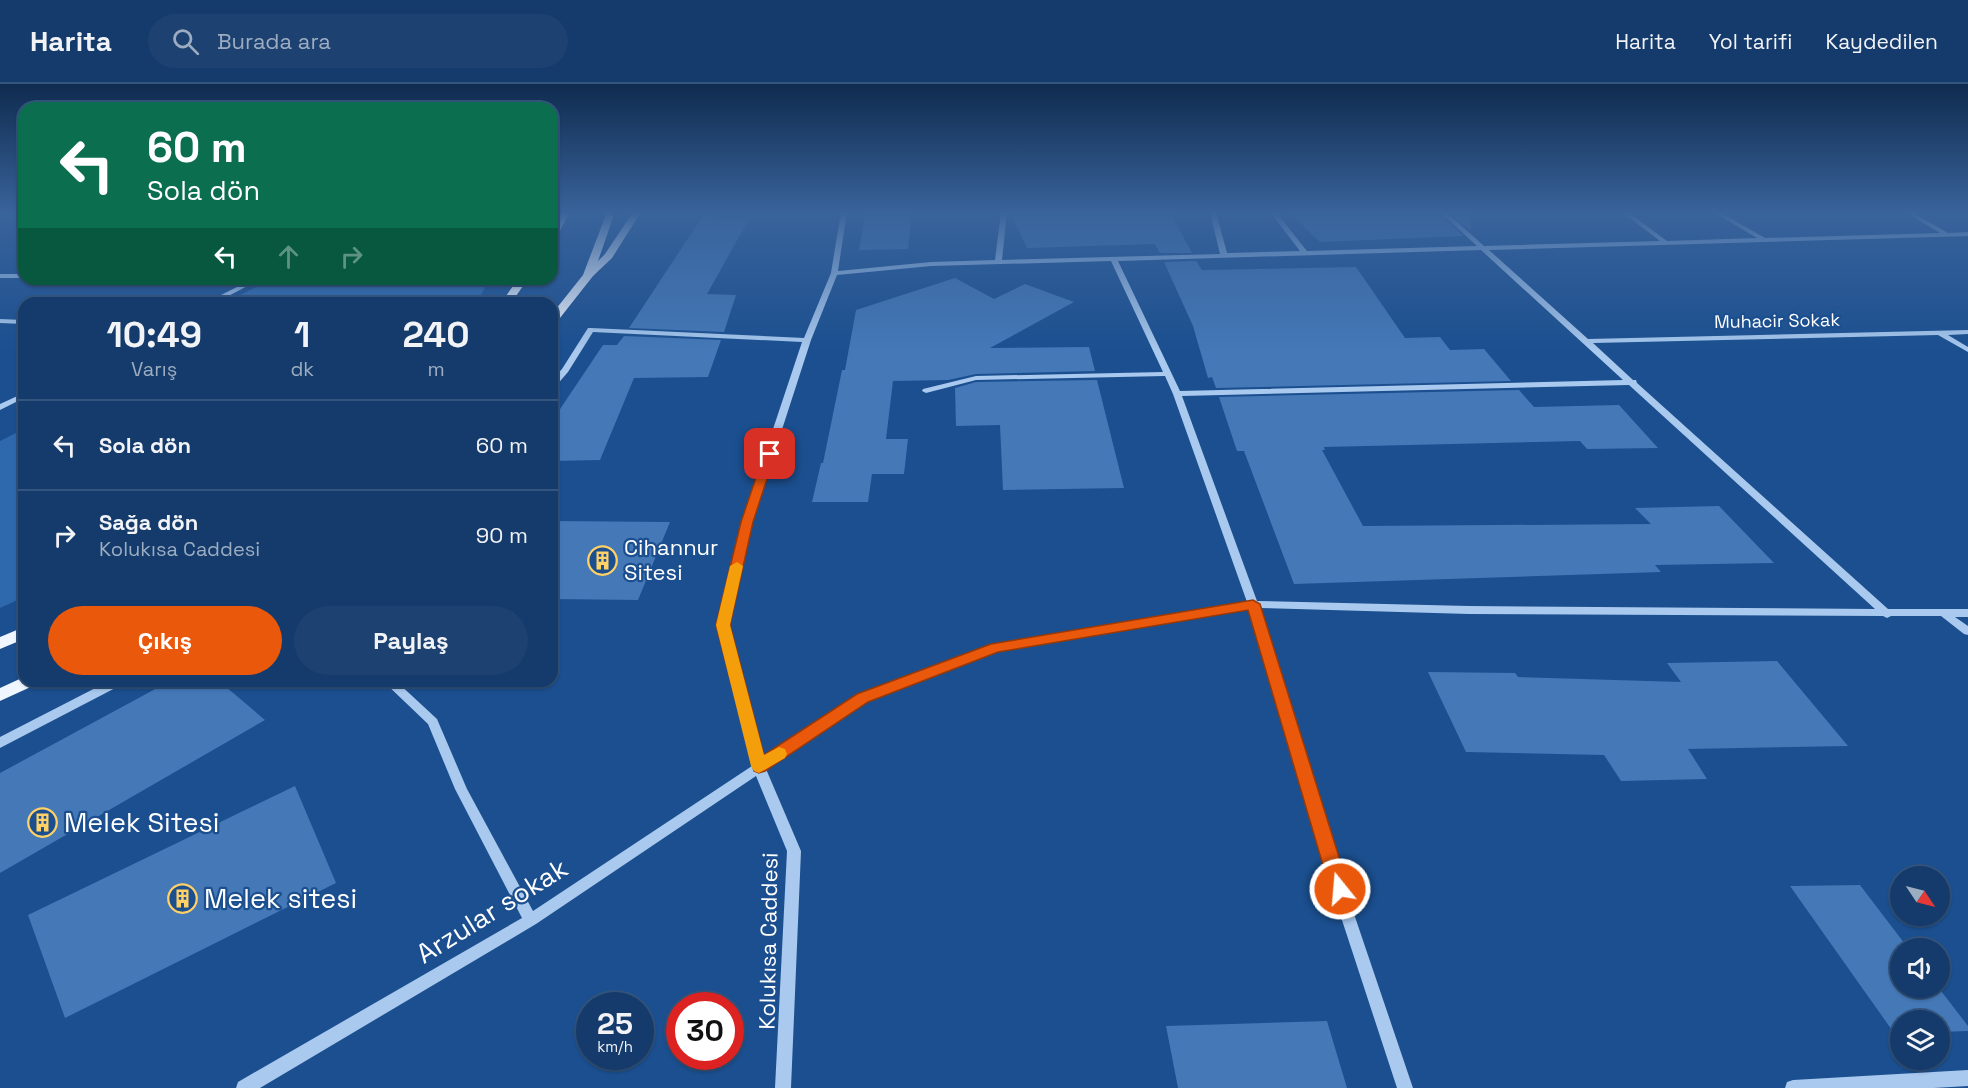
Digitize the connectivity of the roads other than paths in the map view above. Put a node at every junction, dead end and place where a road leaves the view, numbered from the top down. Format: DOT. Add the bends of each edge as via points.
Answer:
graph roads {
  1 [pos="594,259"];
  2 [pos="606,259"];
  3 [pos="836,259"];
  4 [pos="998,259"];
  5 [pos="1114,259"];
  6 [pos="1118,259"];
  7 [pos="1495,259"];
  8 [pos="998,262"];
  9 [pos="834,273"];
  10 [pos="0,276"];
  11 [pos="18,276"];
  12 [pos="588,276"];
  13 [pos="246,285"];
  14 [pos="221,297"];
  15 [pos="558,314"];
  16 [pos="0,321"];
  17 [pos="18,322"];
  18 [pos="1968,332"];
  19 [pos="1940,333"];
  20 [pos="807,340"];
  21 [pos="1588,341"];
  22 [pos="1968,350"];
  23 [pos="1168,374"];
  24 [pos="558,378"];
  25 [pos="1633,382"];
  26 [pos="926,391"];
  27 [pos="1177,394"];
  28 [pos="18,398"];
  29 [pos="0,407"];
  30 [pos="1253,604"];
  31 [pos="1968,613"];
  32 [pos="1887,614"];
  33 [pos="1946,615"];
  34 [pos="1968,631"];
  35 [pos="18,635"];
  36 [pos="0,644"];
  37 [pos="18,686"];
  38 [pos="107,687"];
  39 [pos="396,687"];
  40 [pos="0,695"];
  41 [pos="0,743"];
  42 [pos="759,766"];
  43 [pos="531,920"];
  44 [pos="1968,1078"];
  45 [pos="244,1088"];
  46 [pos="783,1088"];
  47 [pos="1405,1088"];
  48 [pos="1793,1088"];
  1 -- 12 [label="main road"];
  2 -- 12 [label="main road"];
  3 -- 9 [label="street, Kolukısa Caddesi"];
  4 -- 8 [label="street"];
  5 -- 6 [label="street"];
  5 -- 8 [label="street"];
  5 -- 23 [label="street"];
  7 -- 21 [label="street"];
  8 -- 9 [label="street"];
  9 -- 20 [label="street, Kolukısa Caddesi"];
  10 -- 11 [label="street"];
  12 -- 15 [label="main road"];
  13 -- 14 [label="street"];
  16 -- 17 [label="street"];
  18 -- 19 [label="street, Muhacir Sokak"];
  19 -- 21 [label="street, Muhacir Sokak"];
  19 -- 22 [label="street"];
  20 -- 24 [label="street" via="591,330"];
  20 -- 42 [label="street, Kolukısa Caddesi" via="747,522 723,625"];
  21 -- 25 [label="street"];
  23 -- 26 [label="street" via="976,378"];
  23 -- 27 [label="street"];
  25 -- 27 [label="street"];
  25 -- 32 [label="street"];
  27 -- 30 [label="street"];
  28 -- 29 [label="street"];
  30 -- 32 [label="street, Arzular sokak"];
  30 -- 42 [label="street, Arzular sokak" via="996,648 863,698"];
  30 -- 47 [label="street" via="1346,911"];
  31 -- 33 [label="street, Arzular sokak"];
  32 -- 33 [label="street, Arzular sokak"];
  33 -- 34 [label="street"];
  35 -- 36 [label="main road"];
  37 -- 40 [label="main road"];
  38 -- 41 [label="street"];
  39 -- 43 [label="street" via="434,722 462,789"];
  42 -- 43 [label="street, Arzular sokak"];
  42 -- 46 [label="street, Kolukısa Caddesi" via="794,851"];
  43 -- 45 [label="street, Arzular sokak"];
  44 -- 48 [label="street"];
}
